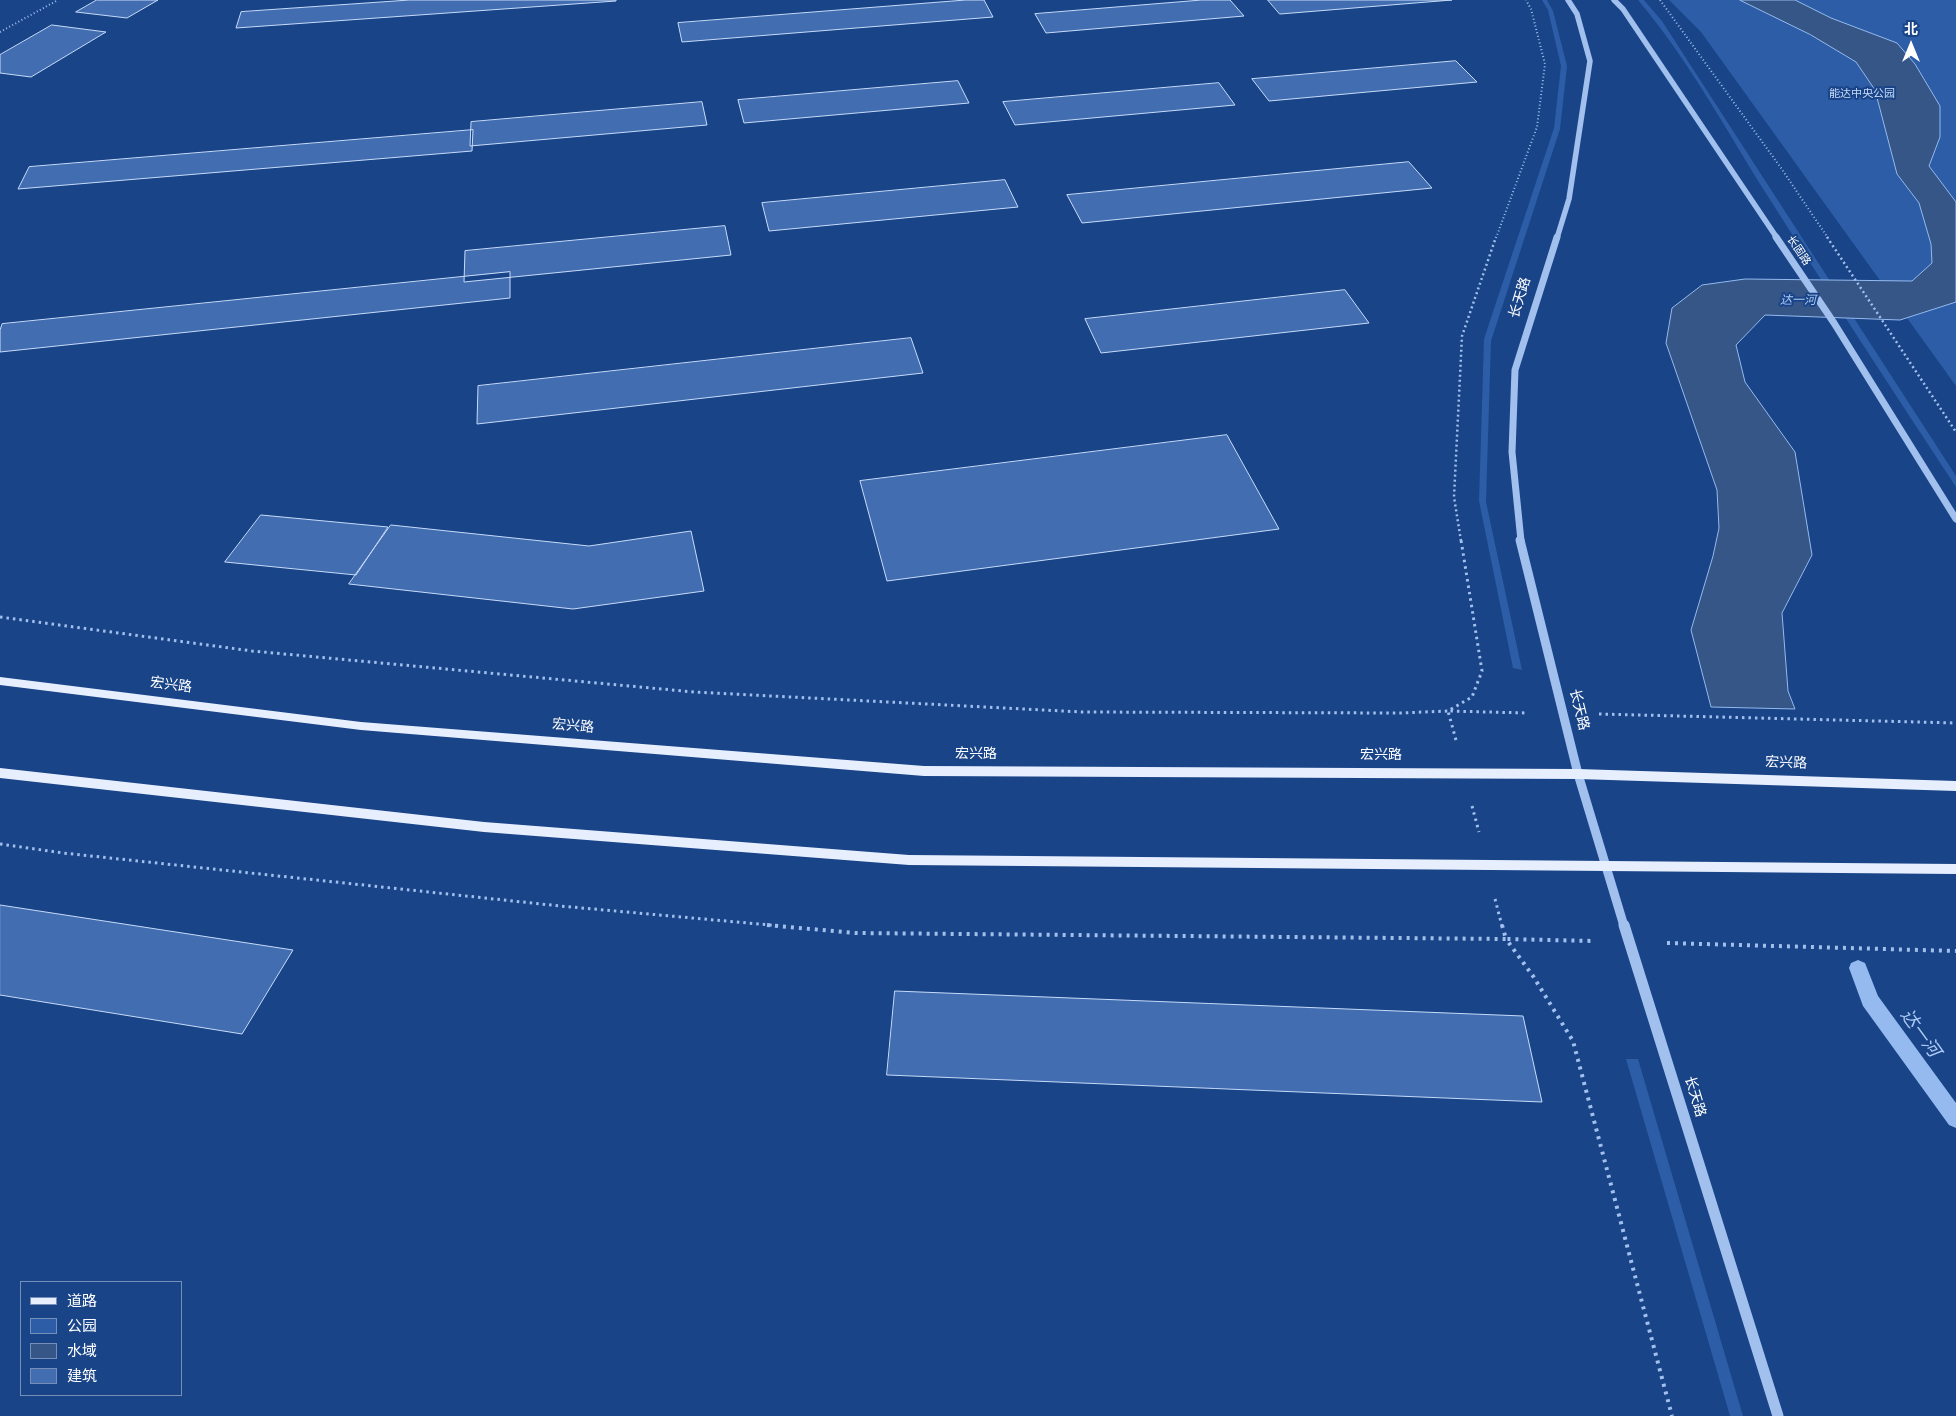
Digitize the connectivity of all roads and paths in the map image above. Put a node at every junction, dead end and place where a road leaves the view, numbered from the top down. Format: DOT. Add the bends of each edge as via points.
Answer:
graph roads {
  1 [pos="58,0"];
  2 [pos="1526,0"];
  3 [pos="1568,0"];
  4 [pos="1614,0"];
  5 [pos="1660,0"];
  6 [pos="0,32"];
  7 [pos="1956,432"];
  8 [pos="1956,519"];
  9 [pos="0,617"];
  10 [pos="0,681"];
  11 [pos="1448,711"];
  12 [pos="1563,714"];
  13 [pos="1956,722"];
  14 [pos="0,773"];
  15 [pos="1578,774"];
  16 [pos="1956,786"];
  17 [pos="0,844"];
  18 [pos="1606,866"];
  19 [pos="1956,869"];
  20 [pos="1672,1416"];
  21 [pos="1778,1416"];
  1 -- 6 [label="path"];
  2 -- 11 [label="path" via="1545,64 1537,127 1462,336 1454,497 1482,671 1472,697"];
  3 -- 12 [label="street, 长天路" via="1577,14 1590,61 1568,199 1515,370 1512,452 1519,534"];
  4 -- 8 [label="street, 长固路" via="1834,323"];
  5 -- 7 [label="path" via="1781,168"];
  9 -- 11 [label="path" via="252,651 694,692 1082,712"];
  10 -- 15 [label="main road, 宏兴路" via="361,726 924,771"];
  11 -- 12 [label="path"];
  12 -- 13 [label="path"];
  12 -- 15 [label="street, 长天路"];
  14 -- 18 [label="main road" via="484,827 909,860"];
  15 -- 16 [label="main road, 宏兴路"];
  15 -- 18 [label="street, 长天路"];
  17 -- 20 [label="path" via="63,854 550,905 855,933 1506,939 1573,1041"];
  18 -- 19 [label="main road"];
  18 -- 21 [label="street, 长天路"];
}
